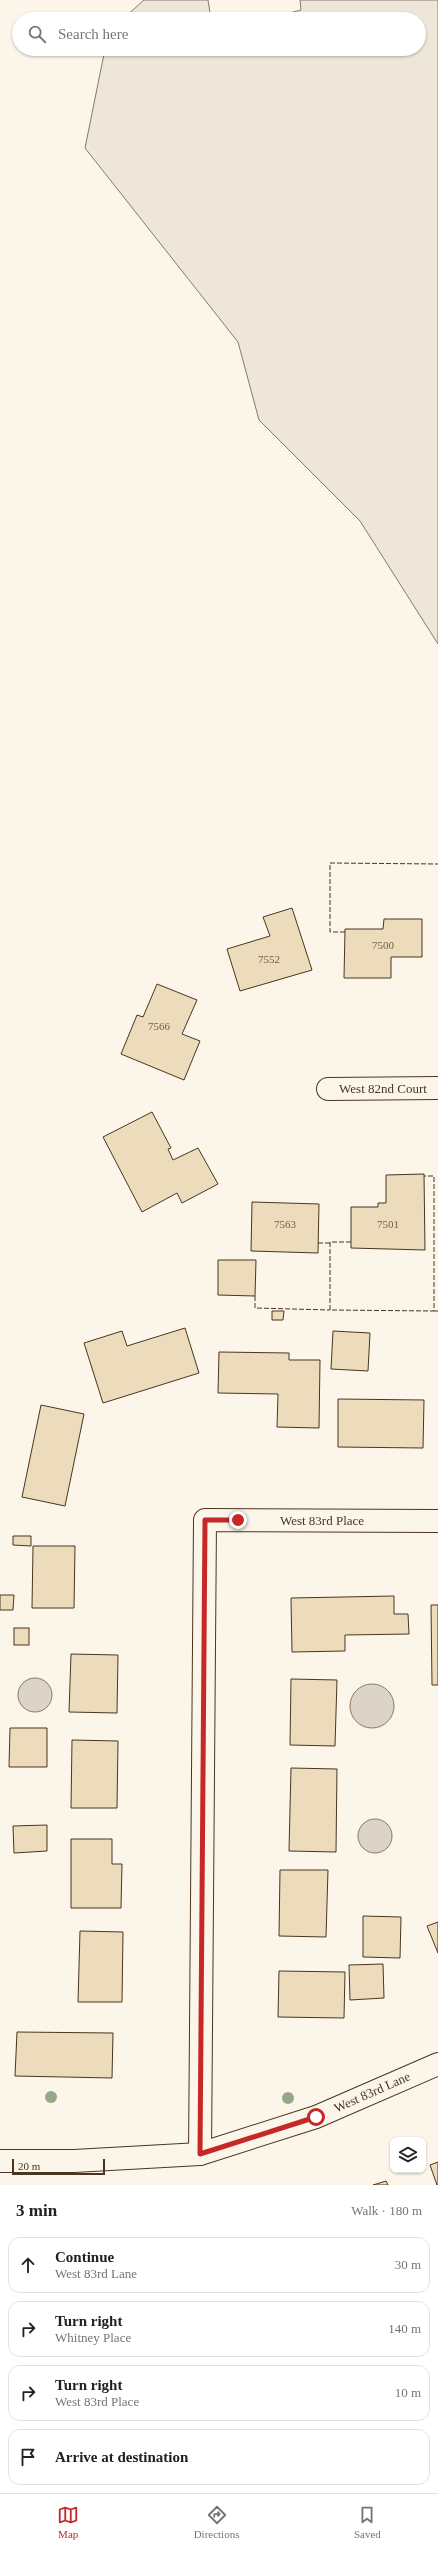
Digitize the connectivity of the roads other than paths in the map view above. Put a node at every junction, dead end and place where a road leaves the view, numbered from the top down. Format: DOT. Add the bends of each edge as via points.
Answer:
graph roads {
  1 [pos="438,1088"];
  2 [pos="328,1089"];
  3 [pos="438,1521"];
  4 [pos="438,2064"];
  5 [pos="200,2154"];
  6 [pos="0,2161"];
  1 -- 2 [label="street, West 82nd Court"];
  3 -- 5 [label="street, West 83rd Place" via="205,1520"];
  4 -- 5 [label="street, West 83rd Lane" via="316,2117"];
  5 -- 6 [label="street, West 83rd Lane" via="74,2161"];
}
